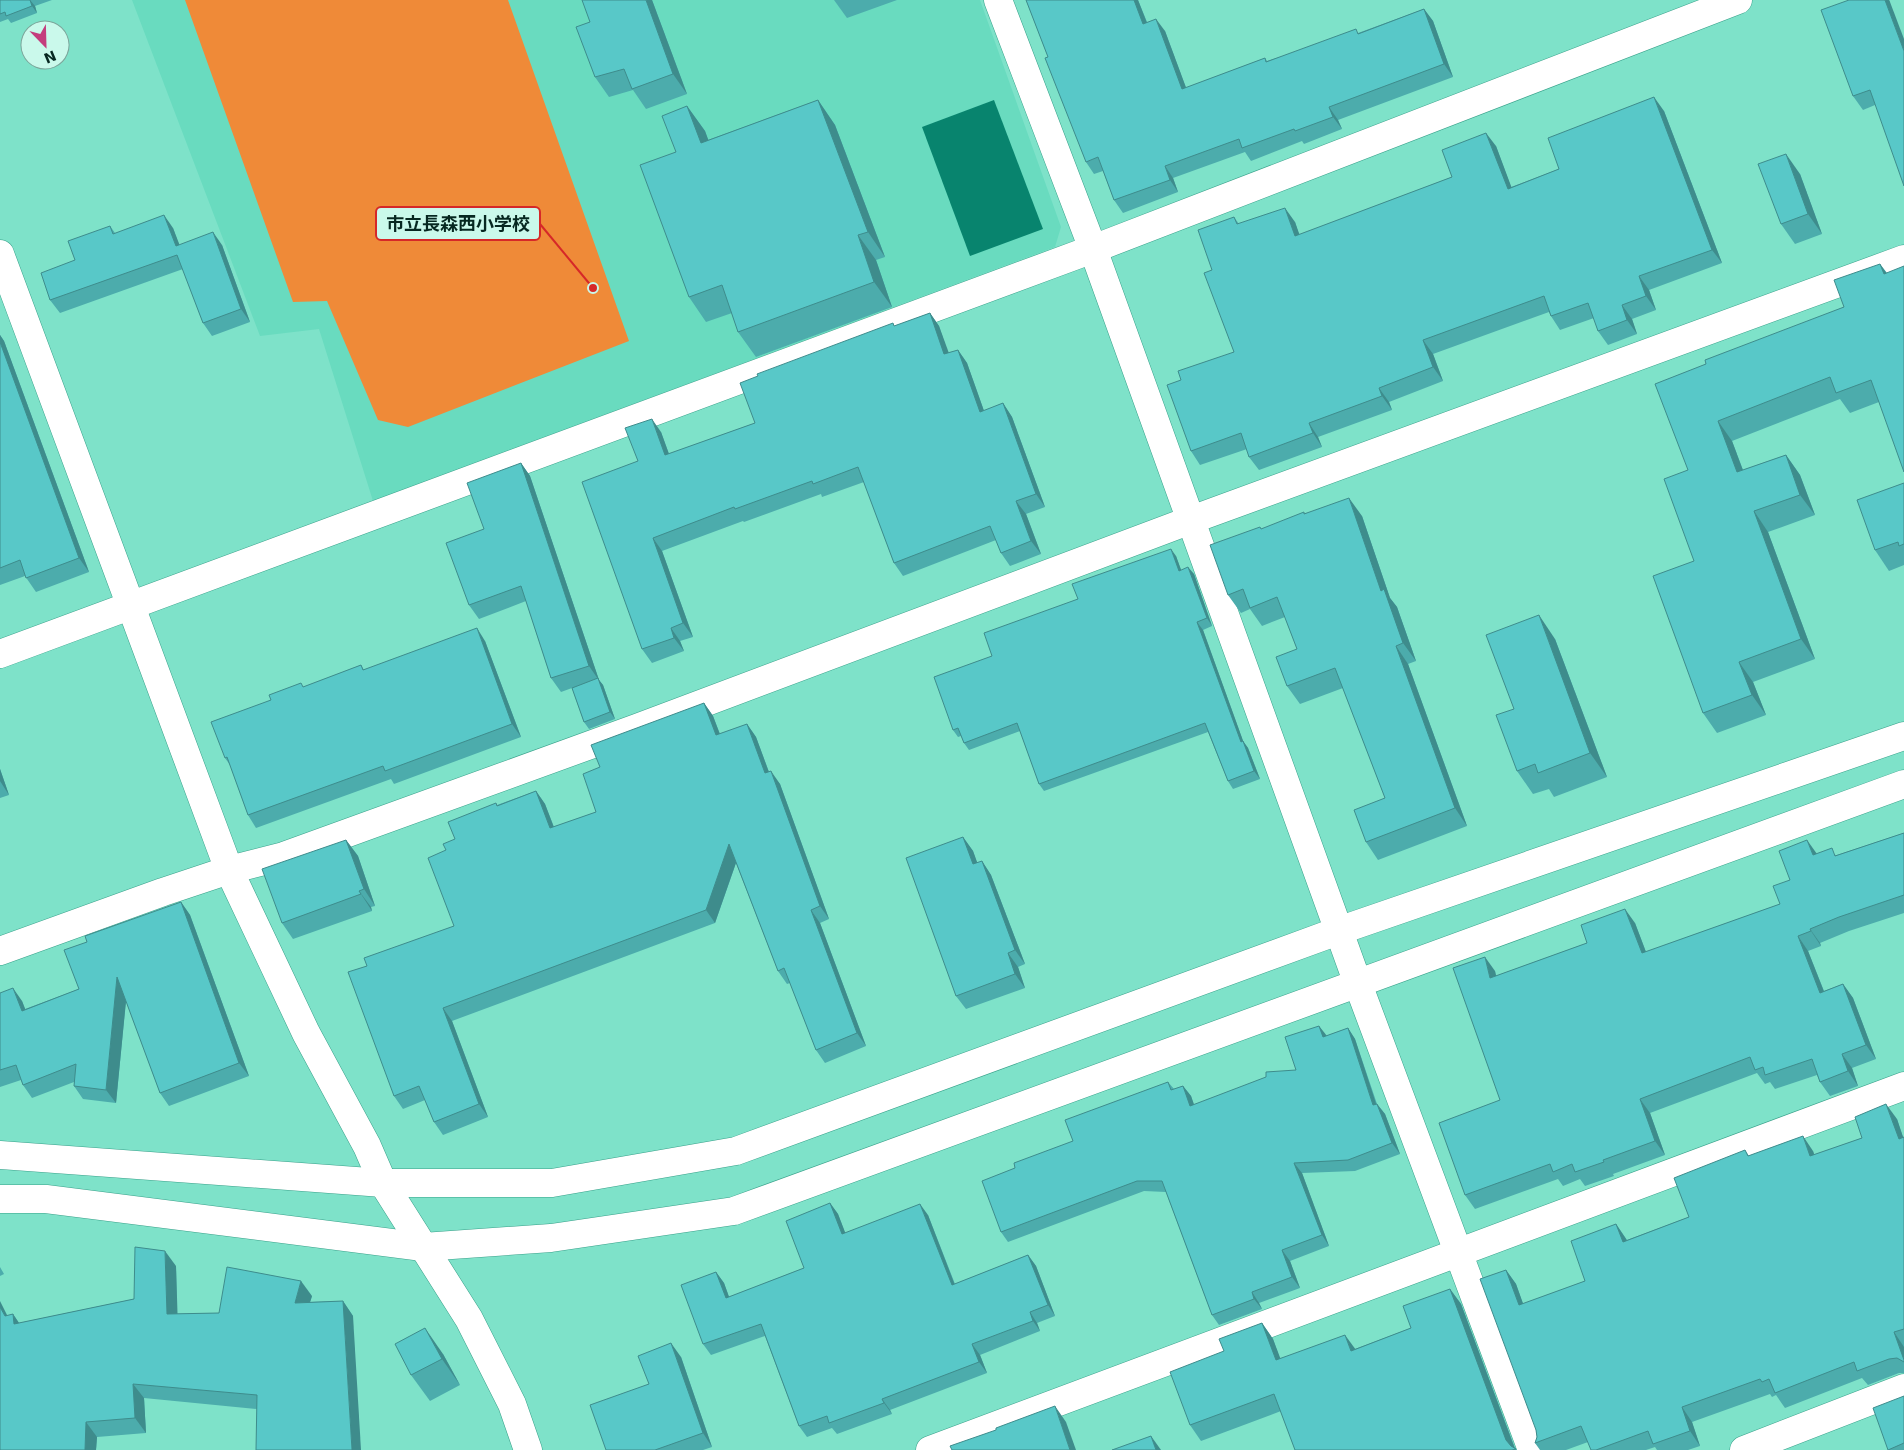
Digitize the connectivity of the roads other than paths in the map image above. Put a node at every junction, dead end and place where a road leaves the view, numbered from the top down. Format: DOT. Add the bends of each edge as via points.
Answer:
graph roads {
  1 [pos="998,0"];
  2 [pos="1738,0"];
  3 [pos="1093,248"];
  4 [pos="0,254"];
  5 [pos="1904,259"];
  6 [pos="10,309"];
  7 [pos="1192,520"];
  8 [pos="131,604"];
  9 [pos="0,654"];
  10 [pos="1904,736"];
  11 [pos="1904,784"];
  12 [pos="229,870"];
  13 [pos="1338,931"];
  14 [pos="0,951"];
  15 [pos="1358,984"];
  16 [pos="1904,1086"];
  17 [pos="0,1155"];
  18 [pos="383,1183"];
  19 [pos="0,1199"];
  20 [pos="423,1247"];
  21 [pos="1457,1253"];
  22 [pos="1904,1388"];
  23 [pos="528,1450"];
  24 [pos="930,1450"];
  25 [pos="1532,1450"];
  26 [pos="1744,1450"];
  1 -- 3 [label="street"];
  2 -- 3 [label="street"];
  3 -- 7 [label="street"];
  3 -- 8 [label="street"];
  4 -- 6 [label="street"];
  5 -- 7 [label="street"];
  6 -- 8 [label="street"];
  7 -- 12 [label="street" via="637,728 284,856"];
  7 -- 13 [label="street"];
  8 -- 9 [label="street"];
  8 -- 12 [label="street"];
  10 -- 13 [label="street"];
  11 -- 15 [label="street"];
  12 -- 14 [label="street"];
  12 -- 18 [label="street" via="306,1033 367,1146"];
  13 -- 15 [label="street"];
  13 -- 18 [label="street" via="736,1151 552,1183"];
  15 -- 20 [label="street" via="734,1211 552,1238"];
  15 -- 21 [label="street"];
  16 -- 21 [label="street"];
  17 -- 18 [label="street"];
  18 -- 20 [label="street"];
  19 -- 20 [label="street" via="46,1199"];
  20 -- 23 [label="street" via="468,1319 512,1404"];
  21 -- 24 [label="street"];
  21 -- 25 [label="street"];
  22 -- 26 [label="street"];
}
